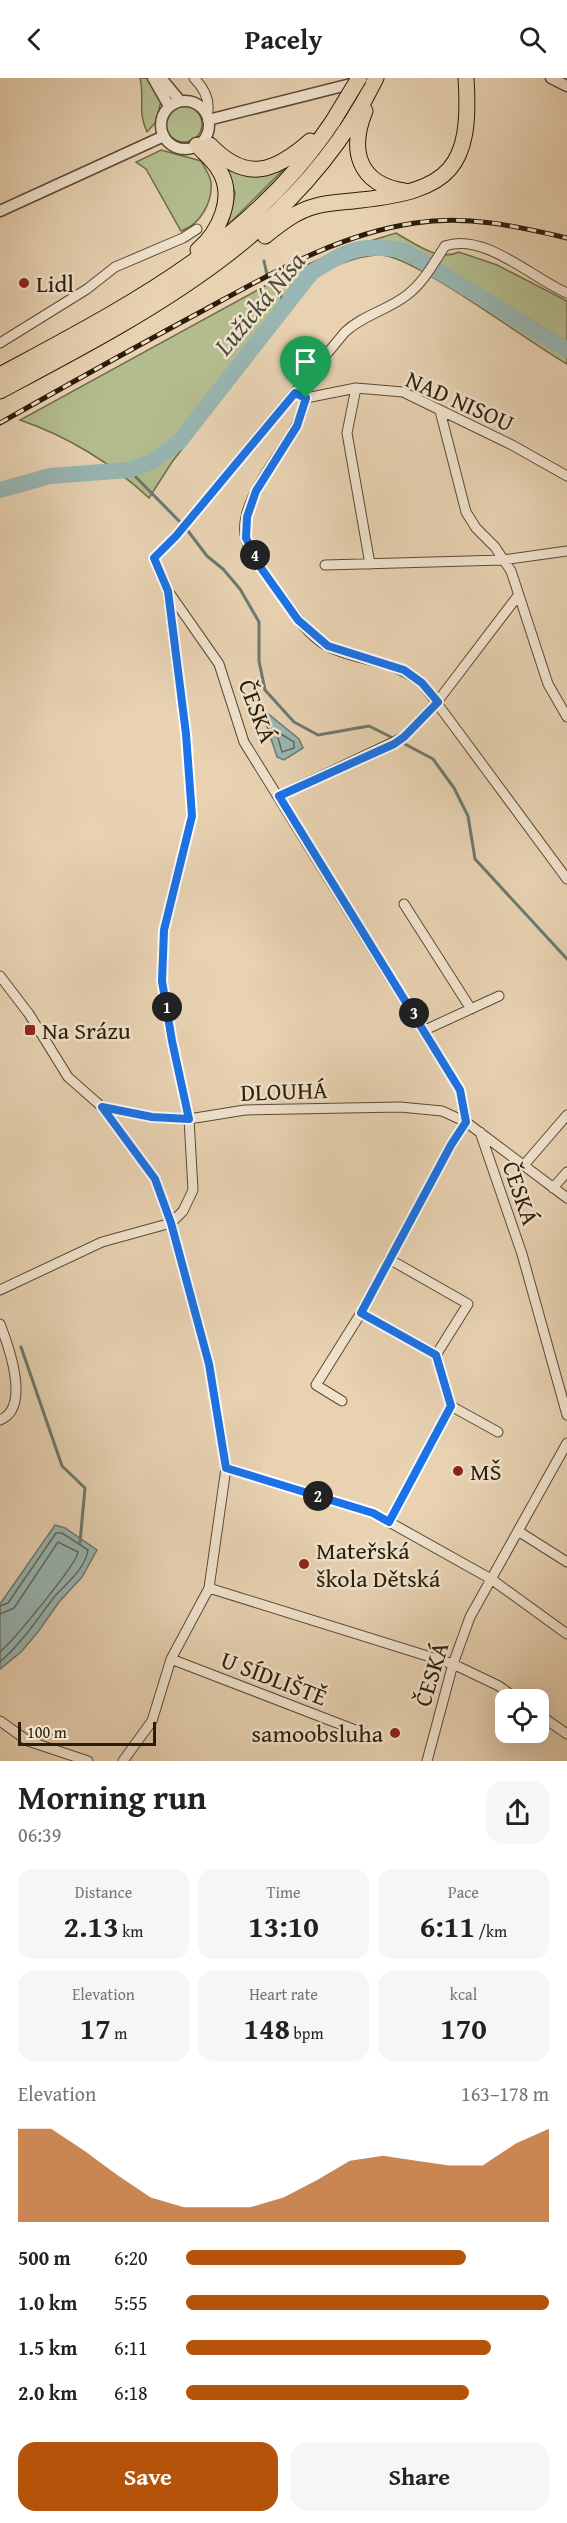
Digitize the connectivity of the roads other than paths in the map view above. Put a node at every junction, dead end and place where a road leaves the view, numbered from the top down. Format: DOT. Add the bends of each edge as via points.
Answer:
graph roads {
  1 [pos="153,78"];
  2 [pos="161,78"];
  3 [pos="194,78"];
  4 [pos="359,78"];
  5 [pos="466,78"];
  6 [pos="551,78"];
  7 [pos="374,81"];
  8 [pos="567,87"];
  9 [pos="180,101"];
  10 [pos="169,106"];
  11 [pos="208,118"];
  12 [pos="333,121"];
  13 [pos="355,125"];
  14 [pos="164,136"];
  15 [pos="201,142"];
  16 [pos="413,192"];
  17 [pos="0,211"];
  18 [pos="197,229"];
  19 [pos="180,291"];
  20 [pos="567,293"];
  21 [pos="101,320"];
  22 [pos="0,343"];
  23 [pos="0,375"];
  24 [pos="356,388"];
  25 [pos="0,391"];
  26 [pos="295,393"];
  27 [pos="306,398"];
  28 [pos="440,411"];
  29 [pos="567,476"];
  30 [pos="566,553"];
  31 [pos="503,560"];
  32 [pos="370,564"];
  33 [pos="325,565"];
  34 [pos="168,591"];
  35 [pos="517,597"];
  36 [pos="438,702"];
  37 [pos="567,717"];
  38 [pos="279,796"];
  39 [pos="567,879"];
  40 [pos="404,904"];
  41 [pos="0,976"];
  42 [pos="499,996"];
  43 [pos="471,1009"];
  44 [pos="424,1030"];
  45 [pos="102,1107"];
  46 [pos="567,1116"];
  47 [pos="189,1119"];
  48 [pos="466,1122"];
  49 [pos="480,1132"];
  50 [pos="524,1165"];
  51 [pos="567,1172"];
  52 [pos="553,1188"];
  53 [pos="567,1198"];
  54 [pos="171,1223"];
  55 [pos="389,1259"];
  56 [pos="2,1288"];
  57 [pos="361,1313"];
  58 [pos="0,1324"];
  59 [pos="436,1355"];
  60 [pos="342,1401"];
  61 [pos="451,1406"];
  62 [pos="567,1416"];
  63 [pos="0,1420"];
  64 [pos="498,1431"];
  65 [pos="567,1443"];
  66 [pos="563,1459"];
  67 [pos="226,1468"];
  68 [pos="389,1522"];
  69 [pos="518,1531"];
  70 [pos="567,1562"];
  71 [pos="491,1579"];
  72 [pos="209,1588"];
  73 [pos="567,1634"];
  74 [pos="171,1659"];
  75 [pos="453,1664"];
  76 [pos="503,1689"];
  77 [pos="0,1721"];
  78 [pos="549,1722"];
  79 [pos="363,1733"];
  80 [pos="567,1734"];
  81 [pos="88,1761"];
  82 [pos="123,1761"];
  83 [pos="427,1761"];
  1 -- 10 [label="street"];
  2 -- 9 [label="street"];
  3 -- 11 [label="street" via="206,95"];
  4 -- 12 [label="highway, bridge"];
  5 -- 16 [label="highway" via="467,128 458,157 440,179"];
  6 -- 8 [label="street"];
  7 -- 11 [label="street"];
  7 -- 13 [label="highway"];
  9 -- 10 [label="street"];
  9 -- 11 [label="street" via="196,104"];
  10 -- 14 [label="street" via="161,123"];
  11 -- 15 [label="street"];
  12 -- 15 [label="highway" via="292,157 261,169 232,164"];
  12 -- 21 [label="highway" via="288,180 240,227 184,271"];
  13 -- 16 [label="highway" via="358,157 369,174 386,187"];
  13 -- 19 [label="highway" via="274,216 220,263"];
  14 -- 15 [label="street" via="176,147 190,148"];
  14 -- 17 [label="street"];
  15 -- 21 [label="highway" via="224,182 219,226 193,255"];
  16 -- 19 [label="highway" via="313,206 292,216 199,283"];
  18 -- 22 [label="street" via="115,267 87,290"];
  19 -- 25 [label="highway"];
  20 -- 26 [label="street" via="484,248 463,242 443,249 424,278 405,297 357,321 345,332"];
  21 -- 23 [label="highway"];
  24 -- 27 [label="street, NAD NISOU"];
  24 -- 28 [label="street, NAD NISOU" via="403,392"];
  24 -- 32 [label="street" via="347,433"];
  26 -- 27 [label="street"];
  26 -- 34 [label="street" via="154,558"];
  27 -- 36 [label="street" via="297,426 256,491 247,517 246,538 261,568 298,620 328,646 404,670"];
  28 -- 29 [label="street, NAD NISOU"];
  28 -- 31 [label="street" via="466,512"];
  30 -- 31 [label="street"];
  31 -- 32 [label="street"];
  31 -- 35 [label="street" via="511,571"];
  32 -- 33 [label="street"];
  34 -- 38 [label="street, ČESKÁ" via="219,664 244,742"];
  34 -- 47 [label="street" via="192,816 164,930 162,981"];
  35 -- 36 [label="street"];
  35 -- 37 [label="street" via="548,684"];
  36 -- 38 [label="street" via="394,744"];
  36 -- 39 [label="street"];
  38 -- 44 [label="street, ČESKÁ"];
  40 -- 43 [label="street"];
  41 -- 45 [label="street" via="68,1077"];
  42 -- 43 [label="street"];
  43 -- 44 [label="street"];
  44 -- 48 [label="street, ČESKÁ" via="460,1090"];
  45 -- 47 [label="street, DLOUHÁ" via="152,1117"];
  45 -- 54 [label="street" via="155,1179"];
  46 -- 50 [label="street"];
  47 -- 48 [label="street, DLOUHÁ" via="245,1110 400,1107 442,1111"];
  47 -- 54 [label="street" via="193,1190 183,1211"];
  48 -- 49 [label="street"];
  48 -- 55 [label="street"];
  49 -- 50 [label="street"];
  49 -- 62 [label="street, ČESKÁ" via="522,1254"];
  50 -- 52 [label="street"];
  51 -- 52 [label="street"];
  52 -- 53 [label="street"];
  54 -- 56 [label="street" via="102,1242"];
  54 -- 67 [label="street" via="209,1364"];
  55 -- 57 [label="street"];
  55 -- 59 [label="street" via="468,1304"];
  57 -- 59 [label="street"];
  57 -- 60 [label="street" via="316,1385"];
  58 -- 63 [label="street" via="12,1356 16,1402 6,1418"];
  59 -- 61 [label="street"];
  61 -- 64 [label="street"];
  61 -- 68 [label="street"];
  65 -- 66 [label="street, ČESKÁ"];
  66 -- 69 [label="street, ČESKÁ"];
  67 -- 68 [label="street" via="373,1513"];
  67 -- 72 [label="street"];
  68 -- 71 [label="street"];
  69 -- 70 [label="street"];
  69 -- 71 [label="street, ČESKÁ"];
  71 -- 73 [label="street"];
  71 -- 75 [label="street, ČESKÁ" via="470,1617"];
  72 -- 74 [label="street"];
  72 -- 75 [label="street"];
  74 -- 79 [label="street, U SÍDLIŠTĚ"];
  74 -- 82 [label="street" via="152,1721"];
  75 -- 76 [label="street"];
  75 -- 83 [label="street, ČESKÁ"];
  77 -- 81 [label="street" via="28,1741"];
  78 -- 80 [label="street"];
}
